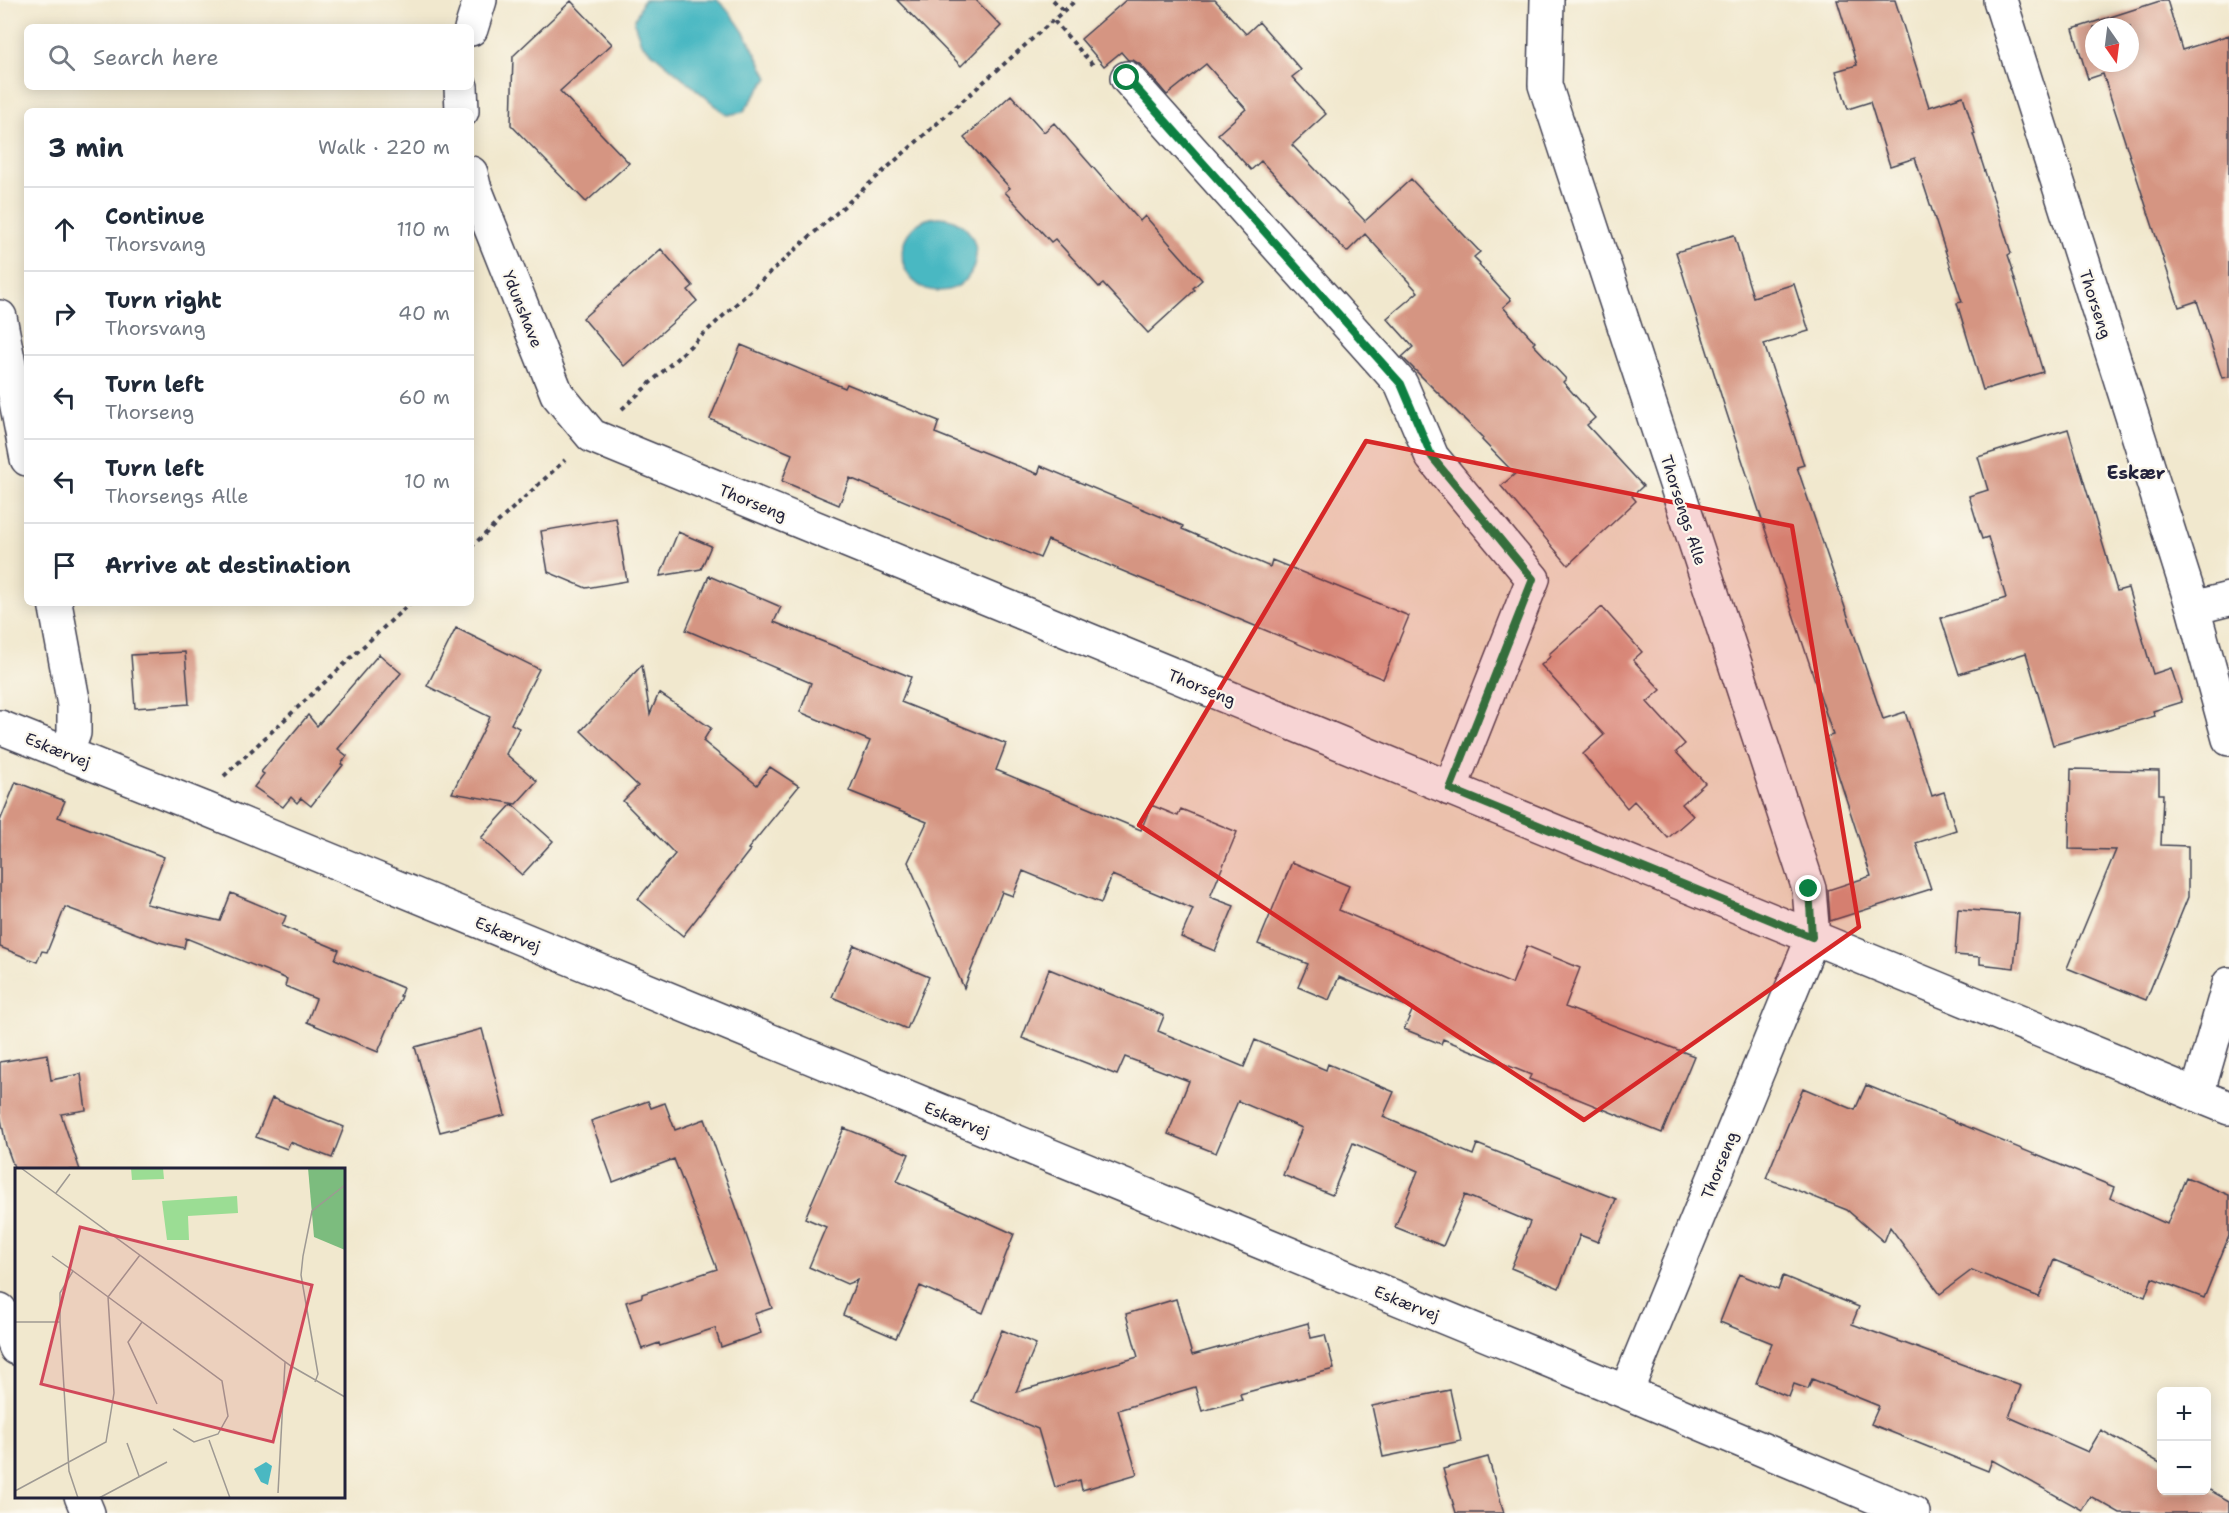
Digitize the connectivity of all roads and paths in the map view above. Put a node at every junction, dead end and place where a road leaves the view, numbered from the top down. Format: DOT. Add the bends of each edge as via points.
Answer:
graph roads {
  1 [pos="480,0"];
  2 [pos="1053,0"];
  3 [pos="1076,0"];
  4 [pos="1547,0"];
  5 [pos="2000,0"];
  6 [pos="1064,12"];
  7 [pos="1054,21"];
  8 [pos="473,24"];
  9 [pos="1095,68"];
  10 [pos="1127,78"];
  11 [pos="461,90"];
  12 [pos="462,108"];
  13 [pos="474,186"];
  14 [pos="0,317"];
  15 [pos="603,426"];
  16 [pos="24,443"];
  17 [pos="474,544"];
  18 [pos="2229,599"];
  19 [pos="56,606"];
  20 [pos="408,606"];
  21 [pos="2193,608"];
  22 [pos="0,727"];
  23 [pos="2229,739"];
  24 [pos="66,754"];
  25 [pos="1450,789"];
  26 [pos="206,809"];
  27 [pos="1812,937"];
  28 [pos="2229,984"];
  29 [pos="2197,1095"];
  30 [pos="2229,1108"];
  31 [pos="0,1310"];
  32 [pos="15,1346"];
  33 [pos="1626,1392"];
  34 [pos="81,1498"];
  35 [pos="88,1513"];
  36 [pos="1913,1513"];
  1 -- 8 [label="street"];
  2 -- 6 [label="path"];
  3 -- 6 [label="path"];
  4 -- 27 [label="street, Thorsengs Alle" via="1545,85 1809,889"];
  5 -- 21 [label="street, Thorseng"];
  6 -- 7 [label="path"];
  7 -- 9 [label="path"];
  7 -- 15 [label="path"];
  10 -- 25 [label="street" via="1401,384 1432,457 1533,579"];
  11 -- 12 [label="street"];
  13 -- 15 [label="street, Ydunshave" via="557,394"];
  14 -- 16 [label="street"];
  15 -- 17 [label="path"];
  15 -- 25 [label="street, Thorseng"];
  18 -- 21 [label="street"];
  19 -- 24 [label="street" via="74,705 74,733"];
  20 -- 26 [label="path" via="217,783"];
  21 -- 23 [label="street, Thorseng"];
  22 -- 24 [label="street, Eskærvej"];
  24 -- 26 [label="street, Eskærvej"];
  25 -- 27 [label="street, Thorseng"];
  26 -- 33 [label="street, Eskærvej"];
  27 -- 29 [label="street, Thorseng"];
  27 -- 33 [label="street, Thorseng"];
  28 -- 29 [label="street"];
  29 -- 30 [label="street, Thorseng"];
  31 -- 32 [label="street"];
  33 -- 36 [label="street, Eskærvej"];
  34 -- 35 [label="street"];
}
